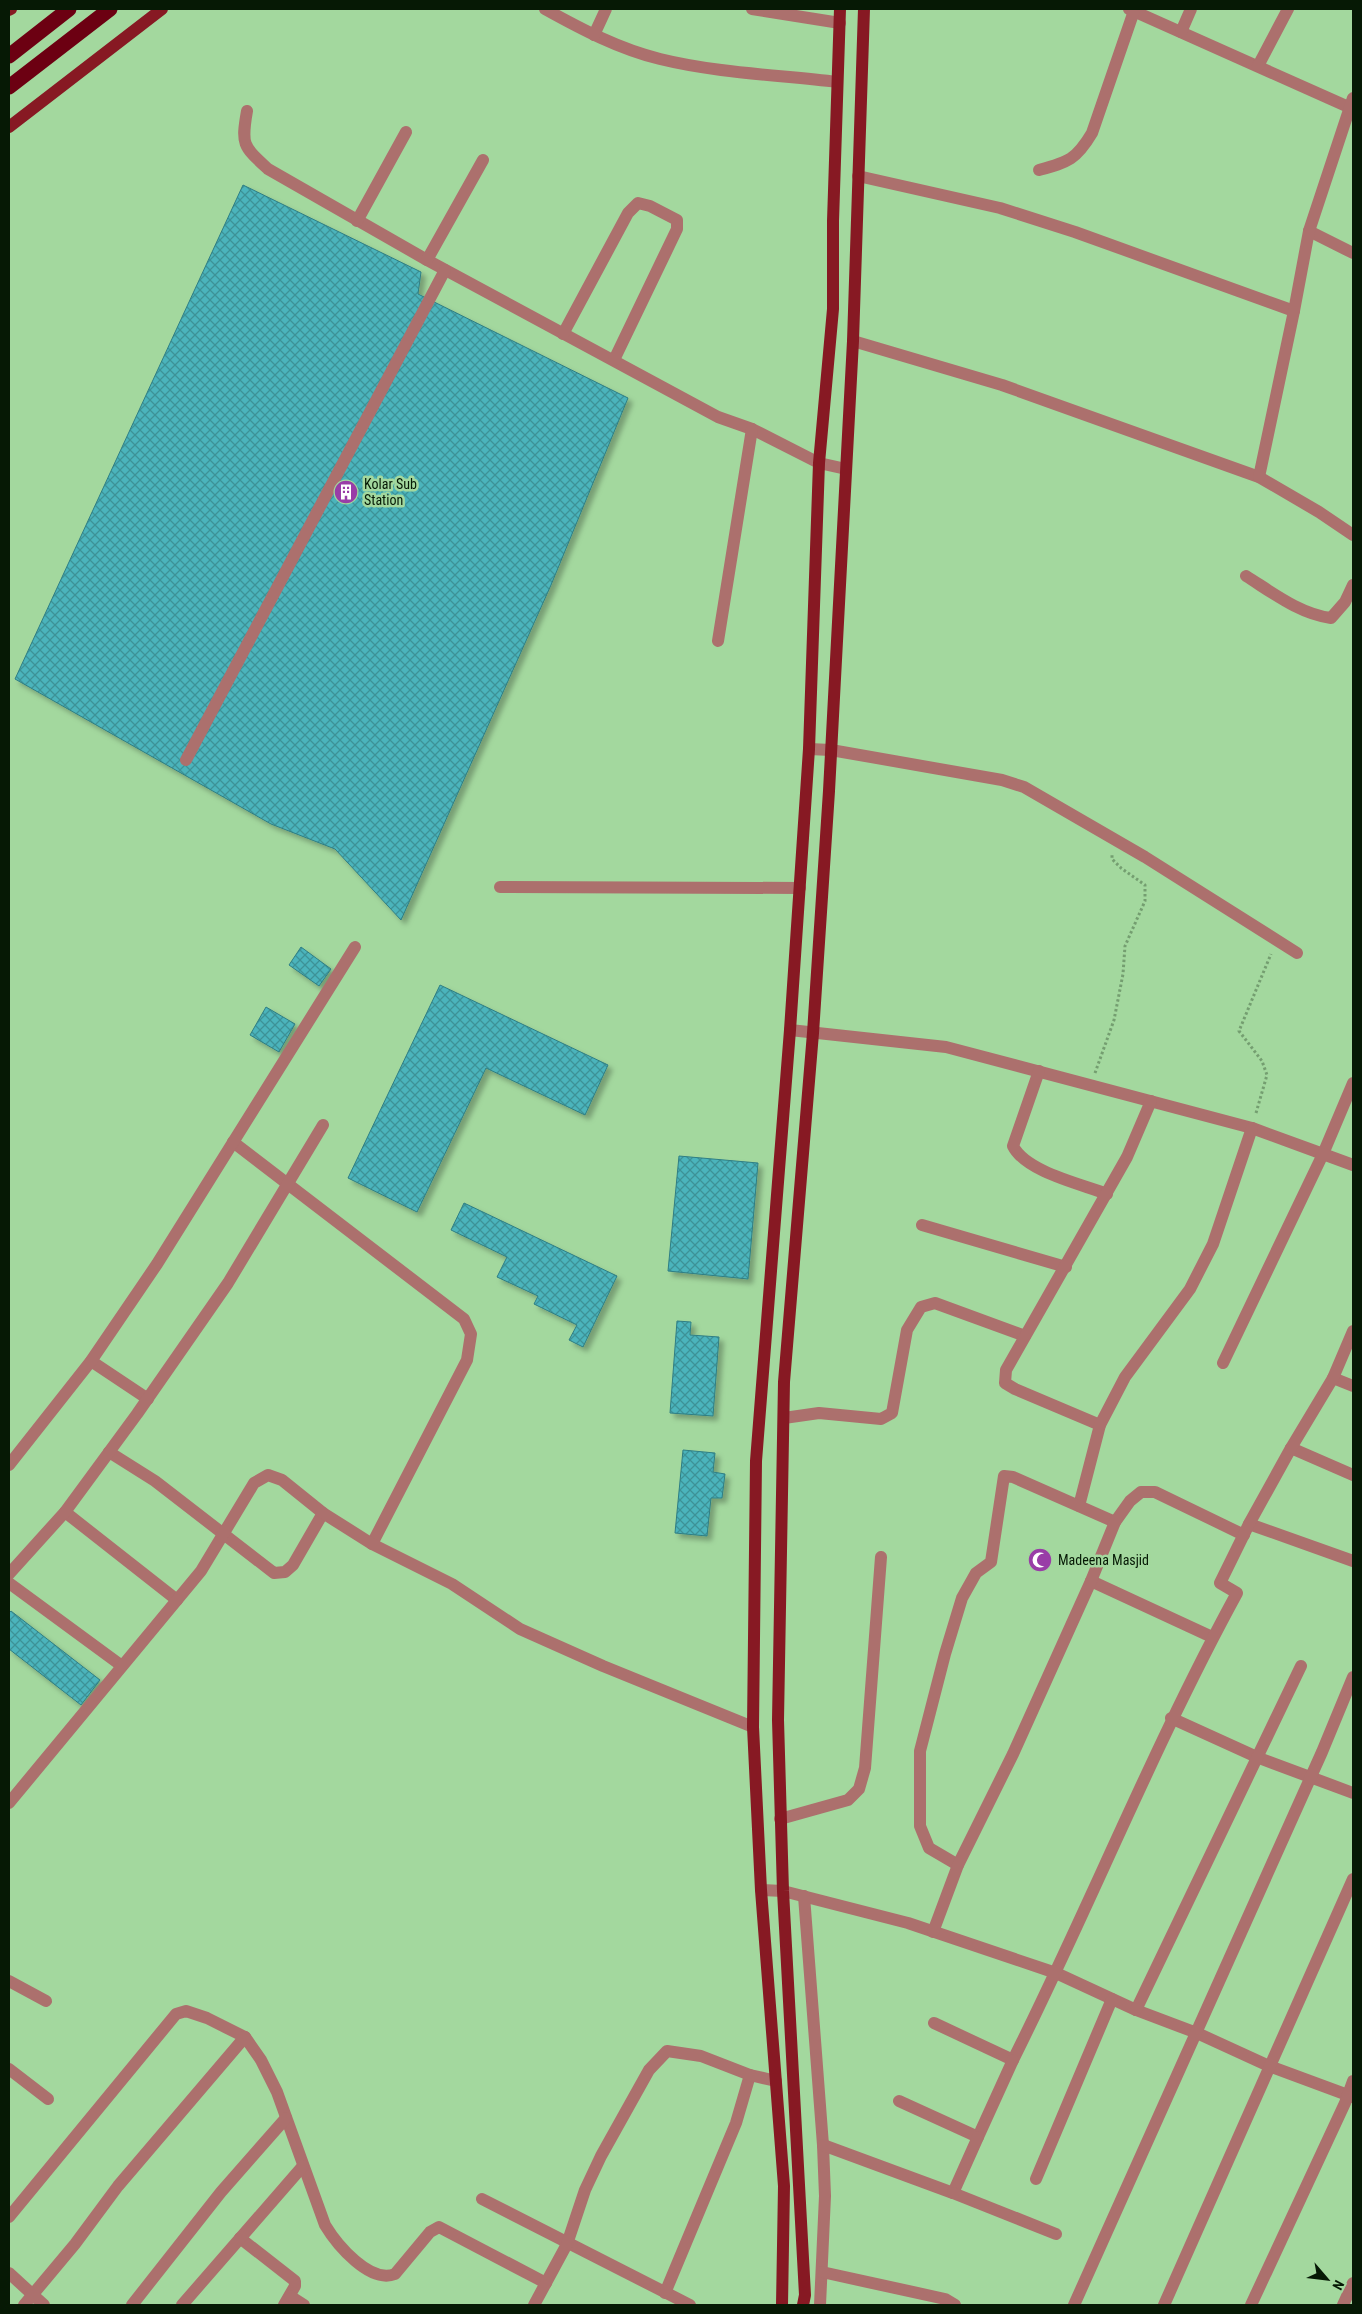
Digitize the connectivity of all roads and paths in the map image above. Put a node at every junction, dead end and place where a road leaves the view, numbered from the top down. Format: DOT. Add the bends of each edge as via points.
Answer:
graph roads {
  1 [pos="69,9"];
  2 [pos="110,9"];
  3 [pos="162,9"];
  4 [pos="545,9"];
  5 [pos="606,9"];
  6 [pos="752,9"];
  7 [pos="840,9"];
  8 [pos="864,9"];
  9 [pos="1191,9"];
  10 [pos="1288,9"];
  11 [pos="1131,10"];
  12 [pos="840,23"];
  13 [pos="1181,32"];
  14 [pos="594,35"];
  15 [pos="9,56"];
  16 [pos="1258,66"];
  17 [pos="837,82"];
  18 [pos="9,87"];
  19 [pos="1352,105"];
  20 [pos="247,111"];
  21 [pos="9,127"];
  22 [pos="406,132"];
  23 [pos="483,160"];
  24 [pos="1039,170"];
  25 [pos="858,176"];
  26 [pos="357,221"];
  27 [pos="1309,231"];
  28 [pos="1353,253"];
  29 [pos="428,260"];
  30 [pos="445,270"];
  31 [pos="1294,311"];
  32 [pos="564,334"];
  33 [pos="854,341"];
  34 [pos="614,360"];
  35 [pos="752,429"];
  36 [pos="820,463"];
  37 [pos="846,469"];
  38 [pos="1259,477"];
  39 [pos="1353,535"];
  40 [pos="1246,576"];
  41 [pos="1353,585"];
  42 [pos="718,641"];
  43 [pos="809,749"];
  44 [pos="831,750"];
  45 [pos="186,760"];
  46 [pos="1116,840"];
  47 [pos="500,887"];
  48 [pos="800,888"];
  49 [pos="1276,940"];
  50 [pos="355,947"];
  51 [pos="1297,953"];
  52 [pos="790,1030"];
  53 [pos="813,1033"];
  54 [pos="1039,1071"];
  55 [pos="1353,1083"];
  56 [pos="1091,1085"];
  57 [pos="1151,1101"];
  58 [pos="323,1124"];
  59 [pos="1252,1128"];
  60 [pos="233,1142"];
  61 [pos="1324,1154"];
  62 [pos="1353,1165"];
  63 [pos="288,1182"];
  64 [pos="1107,1194"];
  65 [pos="922,1225"];
  66 [pos="1066,1267"];
  67 [pos="1353,1331"];
  68 [pos="1025,1336"];
  69 [pos="91,1361"];
  70 [pos="1223,1363"];
  71 [pos="1333,1378"];
  72 [pos="1353,1386"];
  73 [pos="148,1399"];
  74 [pos="784,1418"];
  75 [pos="1100,1425"];
  76 [pos="1290,1448"];
  77 [pos="109,1452"];
  78 [pos="9,1464"];
  79 [pos="1353,1475"];
  80 [pos="1078,1506"];
  81 [pos="65,1512"];
  82 [pos="323,1513"];
  83 [pos="1115,1522"];
  84 [pos="1246,1529"];
  85 [pos="224,1534"];
  86 [pos="372,1544"];
  87 [pos="881,1557"];
  88 [pos="1353,1561"];
  89 [pos="9,1574"];
  90 [pos="1091,1581"];
  91 [pos="9,1583"];
  92 [pos="177,1600"];
  93 [pos="1212,1637"];
  94 [pos="122,1666"];
  95 [pos="1301,1666"];
  96 [pos="1353,1676"];
  97 [pos="1171,1718"];
  98 [pos="753,1727"];
  99 [pos="1259,1758"];
  100 [pos="1311,1777"];
  101 [pos="1353,1793"];
  102 [pos="9,1803"];
  103 [pos="780,1819"];
  104 [pos="958,1865"];
  105 [pos="1353,1879"];
  106 [pos="761,1890"];
  107 [pos="783,1891"];
  108 [pos="804,1896"];
  109 [pos="933,1932"];
  110 [pos="1056,1973"];
  111 [pos="9,1981"];
  112 [pos="1112,1999"];
  113 [pos="46,2001"];
  114 [pos="1136,2010"];
  115 [pos="934,2024"];
  116 [pos="1197,2033"];
  117 [pos="245,2037"];
  118 [pos="1013,2060"];
  119 [pos="1269,2066"];
  120 [pos="9,2069"];
  121 [pos="750,2076"];
  122 [pos="1353,2080"];
  123 [pos="776,2081"];
  124 [pos="1350,2096"];
  125 [pos="48,2099"];
  126 [pos="899,2101"];
  127 [pos="286,2118"];
  128 [pos="978,2137"];
  129 [pos="823,2145"];
  130 [pos="303,2166"];
  131 [pos="1036,2179"];
  132 [pos="953,2192"];
  133 [pos="482,2199"];
  134 [pos="9,2217"];
  135 [pos="1056,2234"];
  136 [pos="240,2238"];
  137 [pos="567,2244"];
  138 [pos="822,2272"];
  139 [pos="9,2273"];
  140 [pos="1353,2283"];
  141 [pos="546,2284"];
  142 [pos="665,2293"];
  143 [pos="32,2295"];
  144 [pos="287,2300"];
  145 [pos="186,2304"];
  146 [pos="24,2305"];
  147 [pos="44,2305"];
  148 [pos="132,2305"];
  149 [pos="304,2305"];
  150 [pos="534,2305"];
  151 [pos="690,2305"];
  152 [pos="782,2305"];
  153 [pos="804,2305"];
  154 [pos="820,2305"];
  155 [pos="955,2305"];
  156 [pos="1074,2305"];
  157 [pos="1164,2305"];
  158 [pos="1251,2305"];
  159 [pos="1343,2305"];
  1 -- 15 [label="highway"];
  2 -- 18 [label="highway"];
  3 -- 21 [label="main road"];
  4 -- 14 [label="street"];
  5 -- 14 [label="street"];
  6 -- 12 [label="street"];
  7 -- 12 [label="main road"];
  8 -- 25 [label="main road"];
  9 -- 13 [label="street"];
  10 -- 16 [label="street"];
  11 -- 13 [label="street"];
  11 -- 24 [label="street" via="1092,133 1081,152 1066,163"];
  12 -- 17 [label="main road"];
  13 -- 16 [label="street"];
  14 -- 17 [label="street" via="659,59"];
  16 -- 19 [label="street"];
  17 -- 36 [label="main road" via="833,309"];
  19 -- 27 [label="street"];
  20 -- 26 [label="street" via="243,137 248,151 268,169"];
  22 -- 26 [label="street"];
  23 -- 29 [label="street"];
  25 -- 31 [label="street" via="1000,208"];
  25 -- 33 [label="main road"];
  26 -- 29 [label="street"];
  27 -- 28 [label="street"];
  27 -- 31 [label="street"];
  29 -- 30 [label="street"];
  30 -- 32 [label="street"];
  30 -- 45 [label="street"];
  31 -- 38 [label="street"];
  32 -- 34 [label="street"];
  32 -- 34 [label="street" via="628,213 638,203 677,220 678,229"];
  33 -- 37 [label="main road"];
  33 -- 38 [label="street" via="1002,385"];
  34 -- 35 [label="street" via="718,417"];
  35 -- 36 [label="street"];
  35 -- 42 [label="street"];
  36 -- 37 [label="street"];
  36 -- 43 [label="main road"];
  37 -- 44 [label="main road"];
  38 -- 39 [label="street"];
  40 -- 41 [label="street" via="1316,616 1332,618"];
  43 -- 44 [label="street"];
  43 -- 48 [label="main road"];
  44 -- 46 [label="street" via="1002,780 1024,787"];
  44 -- 53 [label="main road"];
  46 -- 49 [label="street"];
  46 -- 56 [label="path" via="1111,850 1112,859 1145,885 1144,901 1125,946 1114,1020"];
  47 -- 48 [label="street"];
  48 -- 52 [label="main road"];
  49 -- 51 [label="street"];
  49 -- 59 [label="path" via="1239,1031 1262,1061 1267,1075"];
  50 -- 60 [label="street"];
  52 -- 53 [label="street"];
  52 -- 98 [label="main road" via="756,1461"];
  53 -- 54 [label="street" via="946,1047"];
  53 -- 74 [label="main road" via="784,1382"];
  54 -- 56 [label="street"];
  54 -- 64 [label="street" via="1013,1146 1034,1167"];
  55 -- 61 [label="street"];
  56 -- 57 [label="street"];
  57 -- 59 [label="street"];
  57 -- 64 [label="street"];
  58 -- 63 [label="street"];
  59 -- 61 [label="street"];
  59 -- 75 [label="street" via="1219,1228 1194,1282 1125,1377"];
  60 -- 63 [label="street"];
  60 -- 69 [label="street" via="157,1264"];
  61 -- 62 [label="street"];
  61 -- 70 [label="street"];
  63 -- 73 [label="street" via="228,1283"];
  63 -- 86 [label="street" via="464,1320 471,1334 467,1360"];
  64 -- 66 [label="street"];
  65 -- 66 [label="street"];
  66 -- 68 [label="street"];
  67 -- 71 [label="street"];
  68 -- 74 [label="street" via="935,1303 921,1307 907,1330 892,1412 881,1419 818,1413"];
  68 -- 75 [label="street" via="1006,1370 1005,1383"];
  69 -- 73 [label="street"];
  69 -- 78 [label="street"];
  71 -- 72 [label="street"];
  71 -- 76 [label="street"];
  73 -- 77 [label="street"];
  74 -- 103 [label="main road" via="778,1720"];
  75 -- 80 [label="street"];
  76 -- 79 [label="street"];
  76 -- 84 [label="street"];
  77 -- 81 [label="street"];
  77 -- 85 [label="street" via="155,1481"];
  80 -- 83 [label="street"];
  80 -- 104 [label="street" via="1004,1476 991,1562 976,1573 962,1598 920,1751 920,1826 929,1848"];
  81 -- 89 [label="street"];
  81 -- 92 [label="street"];
  82 -- 85 [label="street" via="282,1480 268,1476 254,1483"];
  82 -- 85 [label="street" via="293,1565 285,1572 274,1573"];
  82 -- 86 [label="street"];
  83 -- 84 [label="street" via="1141,1492 1155,1492"];
  83 -- 90 [label="street"];
  84 -- 88 [label="street"];
  84 -- 93 [label="street" via="1220,1583 1236,1593"];
  85 -- 92 [label="street" via="201,1571"];
  86 -- 98 [label="street" via="452,1584 520,1629"];
  87 -- 103 [label="street" via="865,1768 859,1789 848,1800"];
  90 -- 93 [label="street"];
  90 -- 104 [label="street" via="1013,1754"];
  91 -- 94 [label="street"];
  92 -- 94 [label="street"];
  93 -- 97 [label="street"];
  94 -- 102 [label="street"];
  95 -- 99 [label="street"];
  96 -- 100 [label="street"];
  97 -- 99 [label="street"];
  97 -- 110 [label="street"];
  98 -- 106 [label="main road"];
  99 -- 100 [label="street"];
  99 -- 114 [label="street"];
  100 -- 101 [label="street"];
  100 -- 116 [label="street"];
  103 -- 107 [label="main road"];
  104 -- 109 [label="street"];
  105 -- 119 [label="street"];
  106 -- 107 [label="street"];
  106 -- 123 [label="main road"];
  107 -- 108 [label="street"];
  107 -- 153 [label="main road"];
  108 -- 109 [label="street"];
  108 -- 129 [label="street"];
  109 -- 110 [label="street"];
  110 -- 112 [label="street"];
  110 -- 118 [label="street"];
  111 -- 113 [label="street"];
  112 -- 114 [label="street"];
  112 -- 131 [label="street"];
  114 -- 116 [label="street"];
  115 -- 118 [label="street"];
  116 -- 119 [label="street"];
  116 -- 156 [label="street"];
  117 -- 127 [label="street" via="261,2060"];
  117 -- 134 [label="street" via="186,2011 176,2014"];
  117 -- 143 [label="street" via="118,2186"];
  118 -- 128 [label="street"];
  119 -- 124 [label="street"];
  119 -- 157 [label="street"];
  120 -- 125 [label="street"];
  121 -- 123 [label="street"];
  121 -- 137 [label="street" via="701,2056 667,2051 649,2070 601,2156"];
  121 -- 142 [label="street" via="736,2123"];
  122 -- 124 [label="street"];
  123 -- 152 [label="main road" via="784,2186"];
  124 -- 158 [label="street"];
  126 -- 128 [label="street"];
  127 -- 130 [label="street"];
  127 -- 148 [label="street" via="221,2192"];
  128 -- 132 [label="street"];
  129 -- 132 [label="street"];
  129 -- 138 [label="street"];
  130 -- 136 [label="street"];
  130 -- 141 [label="street" via="325,2225 336,2243 349,2256 380,2276 395,2274 430,2232 439,2227"];
  132 -- 135 [label="street"];
  133 -- 137 [label="street"];
  136 -- 144 [label="street" via="295,2281"];
  136 -- 145 [label="street"];
  137 -- 141 [label="street"];
  137 -- 142 [label="street"];
  138 -- 154 [label="street"];
  138 -- 155 [label="street" via="945,2299"];
  139 -- 143 [label="street"];
  140 -- 159 [label="street"];
  141 -- 150 [label="street"];
  142 -- 151 [label="street"];
  143 -- 146 [label="street"];
  143 -- 147 [label="street"];
  144 -- 149 [label="street"];
}
